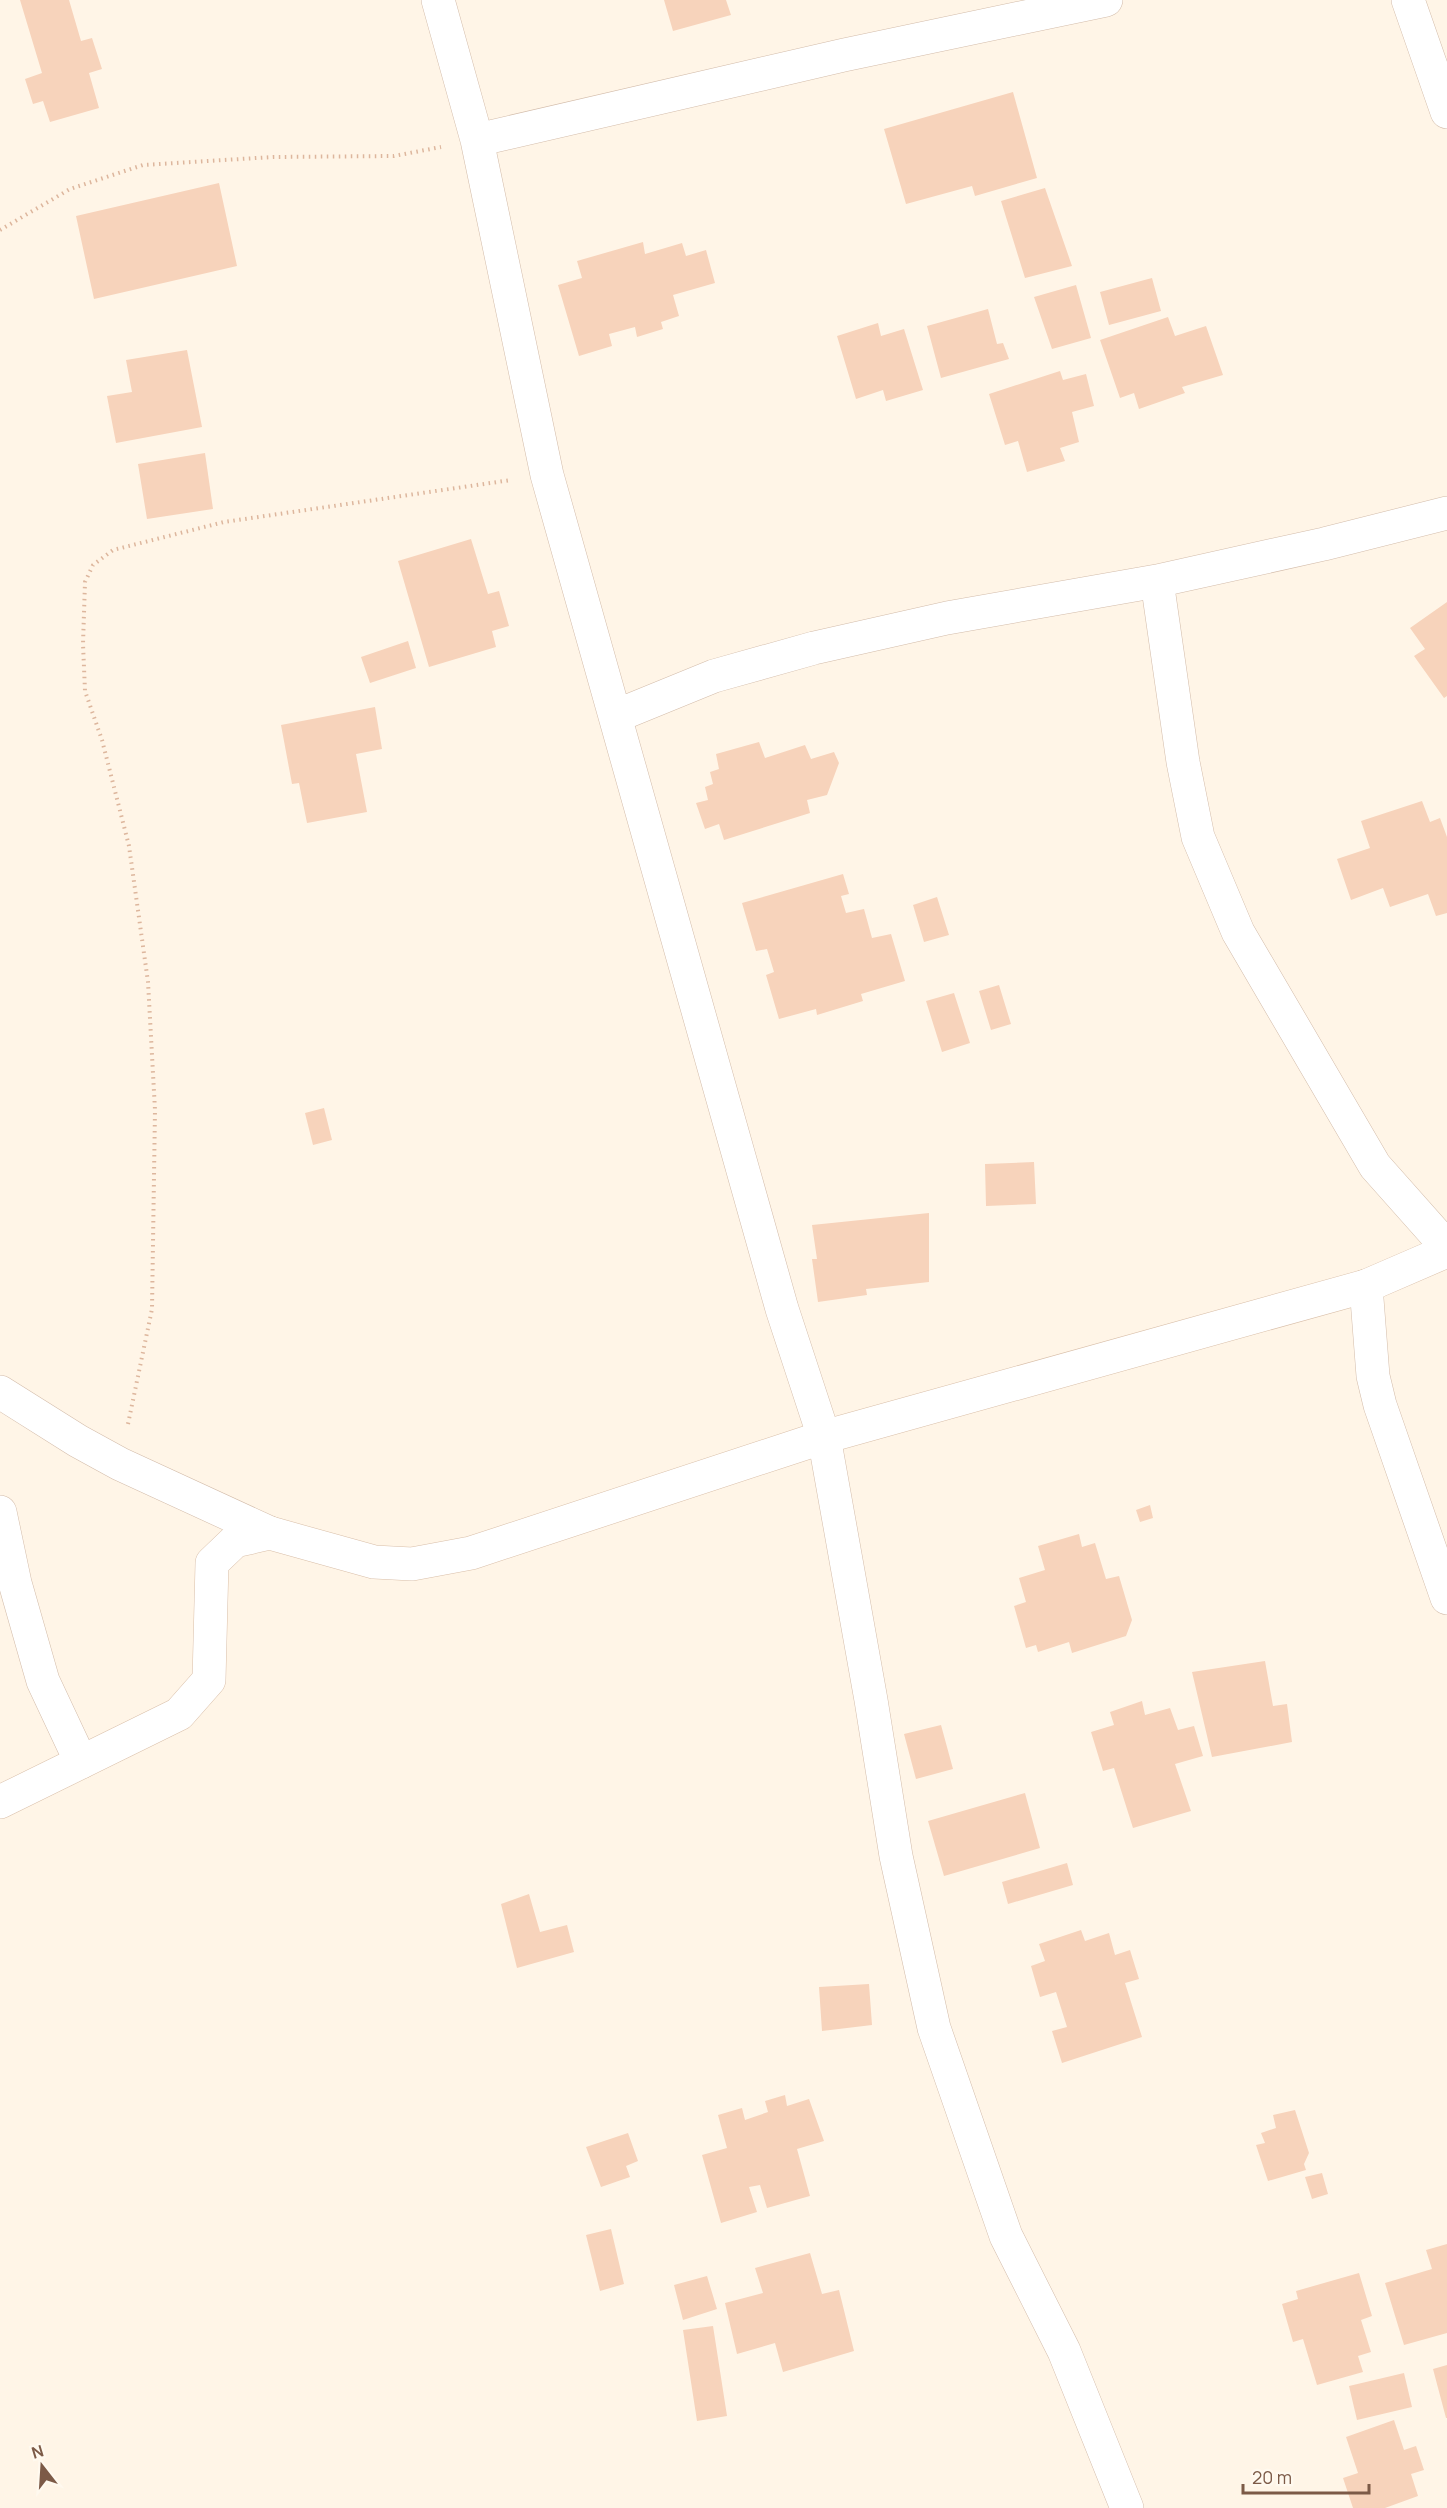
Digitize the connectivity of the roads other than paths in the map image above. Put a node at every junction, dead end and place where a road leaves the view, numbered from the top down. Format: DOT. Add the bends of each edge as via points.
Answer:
graph roads {
  1 [pos="438,0"];
  2 [pos="1106,0"];
  3 [pos="1408,0"];
  4 [pos="1447,112"];
  5 [pos="477,140"];
  6 [pos="1447,513"];
  7 [pos="1157,581"];
  8 [pos="616,716"];
  9 [pos="1447,1249"];
  10 [pos="1366,1286"];
  11 [pos="0,1392"];
  12 [pos="824,1437"];
  13 [pos="0,1512"];
  14 [pos="270,1533"];
  15 [pos="1447,1598"];
  16 [pos="81,1762"];
  17 [pos="0,1802"];
  18 [pos="1127,2508"];
  1 -- 5 [label="street"];
  2 -- 5 [label="street" via="844,55"];
  3 -- 4 [label="street"];
  5 -- 8 [label="street" via="547,475"];
  6 -- 7 [label="street"];
  7 -- 8 [label="street" via="947,618 814,648 714,676"];
  7 -- 9 [label="street" via="1198,837 1238,932 1375,1166"];
  8 -- 12 [label="street" via="782,1309"];
  9 -- 10 [label="street"];
  10 -- 12 [label="street"];
  10 -- 15 [label="street" via="1373,1376 1380,1405"];
  11 -- 14 [label="street" via="120,1464"];
  12 -- 14 [label="street" via="471,1553 412,1564 374,1562"];
  12 -- 18 [label="street" via="896,1856 934,2028 1006,2236 1064,2351"];
  13 -- 16 [label="street" via="43,1681"];
  14 -- 16 [label="street" via="235,1541 212,1563 209,1680 179,1714"];
  16 -- 17 [label="street"];
}
